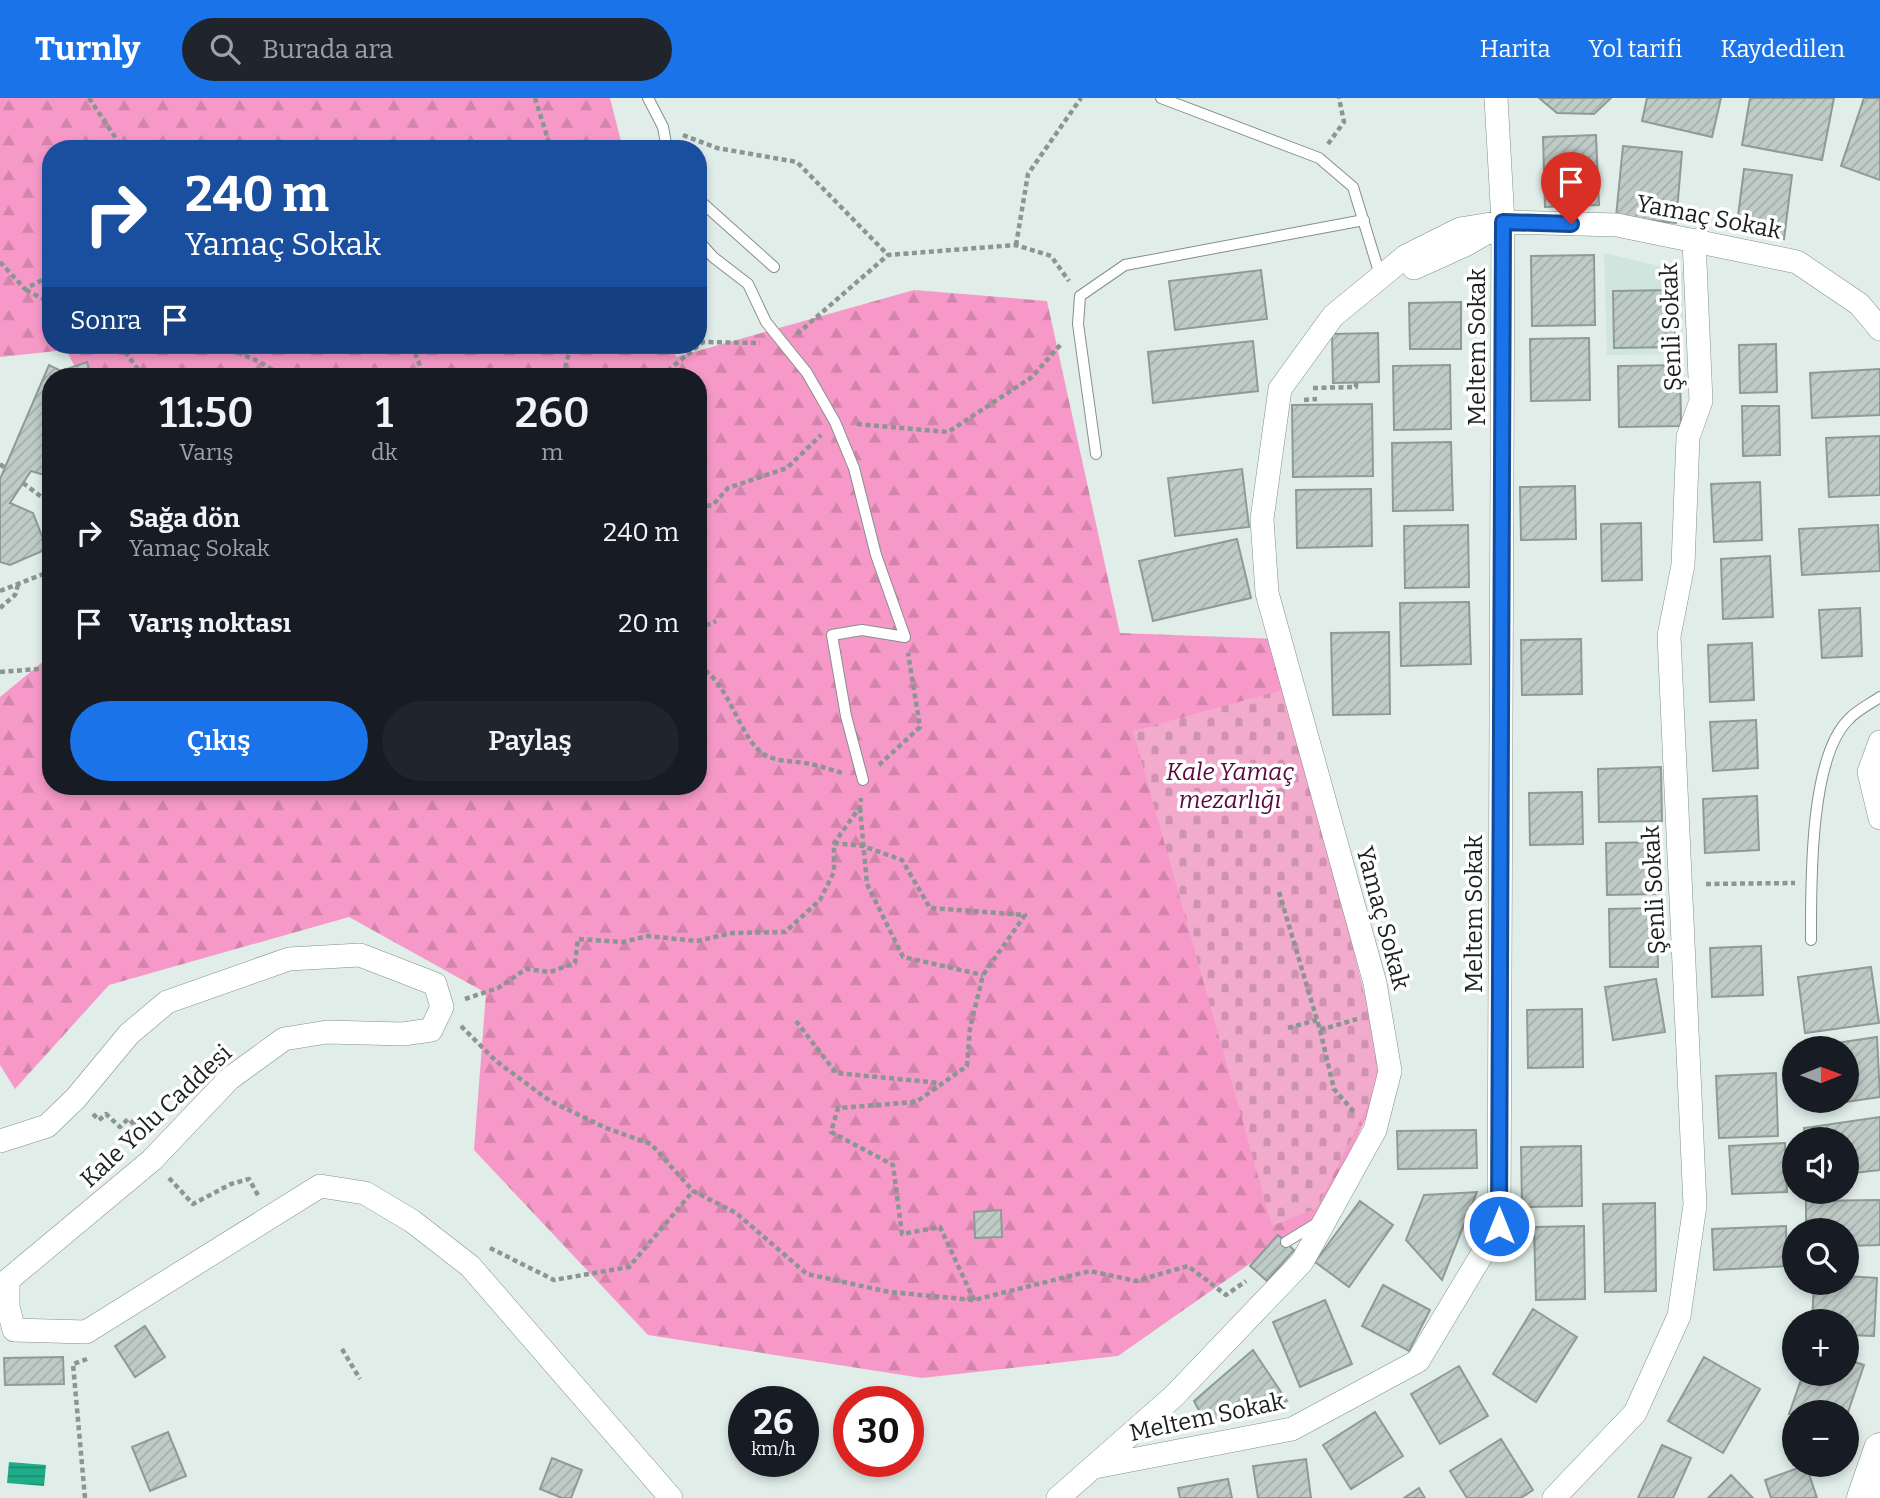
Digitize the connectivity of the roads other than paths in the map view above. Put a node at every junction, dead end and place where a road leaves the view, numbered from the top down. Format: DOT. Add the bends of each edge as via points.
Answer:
graph roads {
  1 [pos="648,98"];
  2 [pos="1161,98"];
  3 [pos="1496,98"];
  4 [pos="665,140"];
  5 [pos="707,207"];
  6 [pos="1364,220"];
  7 [pos="1503,222"];
  8 [pos="1694,240"];
  9 [pos="707,250"];
  10 [pos="774,267"];
  11 [pos="1380,275"];
  12 [pos="1880,329"];
  13 [pos="1096,454"];
  14 [pos="1880,697"];
  15 [pos="1880,742"];
  16 [pos="863,780"];
  17 [pos="1880,818"];
  18 [pos="1811,940"];
  19 [pos="0,1140"];
  20 [pos="1328,1216"];
  21 [pos="1286,1242"];
  22 [pos="1880,1449"];
  23 [pos="1092,1467"];
  24 [pos="671,1498"];
  25 [pos="1058,1498"];
  26 [pos="1554,1498"];
  27 [pos="1863,1498"];
  1 -- 4 [label="lane"];
  2 -- 6 [label="lane" via="1319,158 1353,187"];
  3 -- 7 [label="street, Meltem Sokak"];
  5 -- 10 [label="lane"];
  6 -- 11 [label="lane"];
  6 -- 13 [label="lane" via="1125,265 1080,296 1078,324"];
  7 -- 8 [label="street, Yamaç Sokak" via="1617,225"];
  7 -- 11 [label="street, Yamaç Sokak" via="1413,268"];
  7 -- 23 [label="street, Meltem Sokak" via="1499,1226 1418,1360 1292,1429"];
  8 -- 12 [label="street, Yamaç Sokak" via="1797,262 1859,304"];
  8 -- 26 [label="street, Şenli Sokak" via="1701,401 1688,437 1683,565 1669,636 1695,1205 1679,1316 1636,1413"];
  9 -- 16 [label="lane" via="748,284 765,322 807,373 835,422 854,468 876,555 905,638 862,630 832,635"];
  11 -- 20 [label="street, Yamaç Sokak" via="1334,316 1280,389 1262,519 1267,593 1375,983 1390,1071 1375,1130"];
  14 -- 18 [label="lane" via="1847,720 1823,767 1811,883"];
  15 -- 17 [label="street" via="1869,772"];
  19 -- 24 [label="street, Kale Yolu Caddesi" via="47,1126 129,1034 167,1002 289,959 360,955 435,985 442,1007 431,1030 327,1032 284,1039 229,1079 152,1160 8,1280 14,1329 86,1332 320,1186 365,1193 412,1221 470,1266"];
  20 -- 21 [label="lane"];
  20 -- 23 [label="street, Yamaç Sokak" via="1302,1262 1174,1396"];
  22 -- 27 [label="street"];
  23 -- 25 [label="street, Yamaç Sokak"];
}
